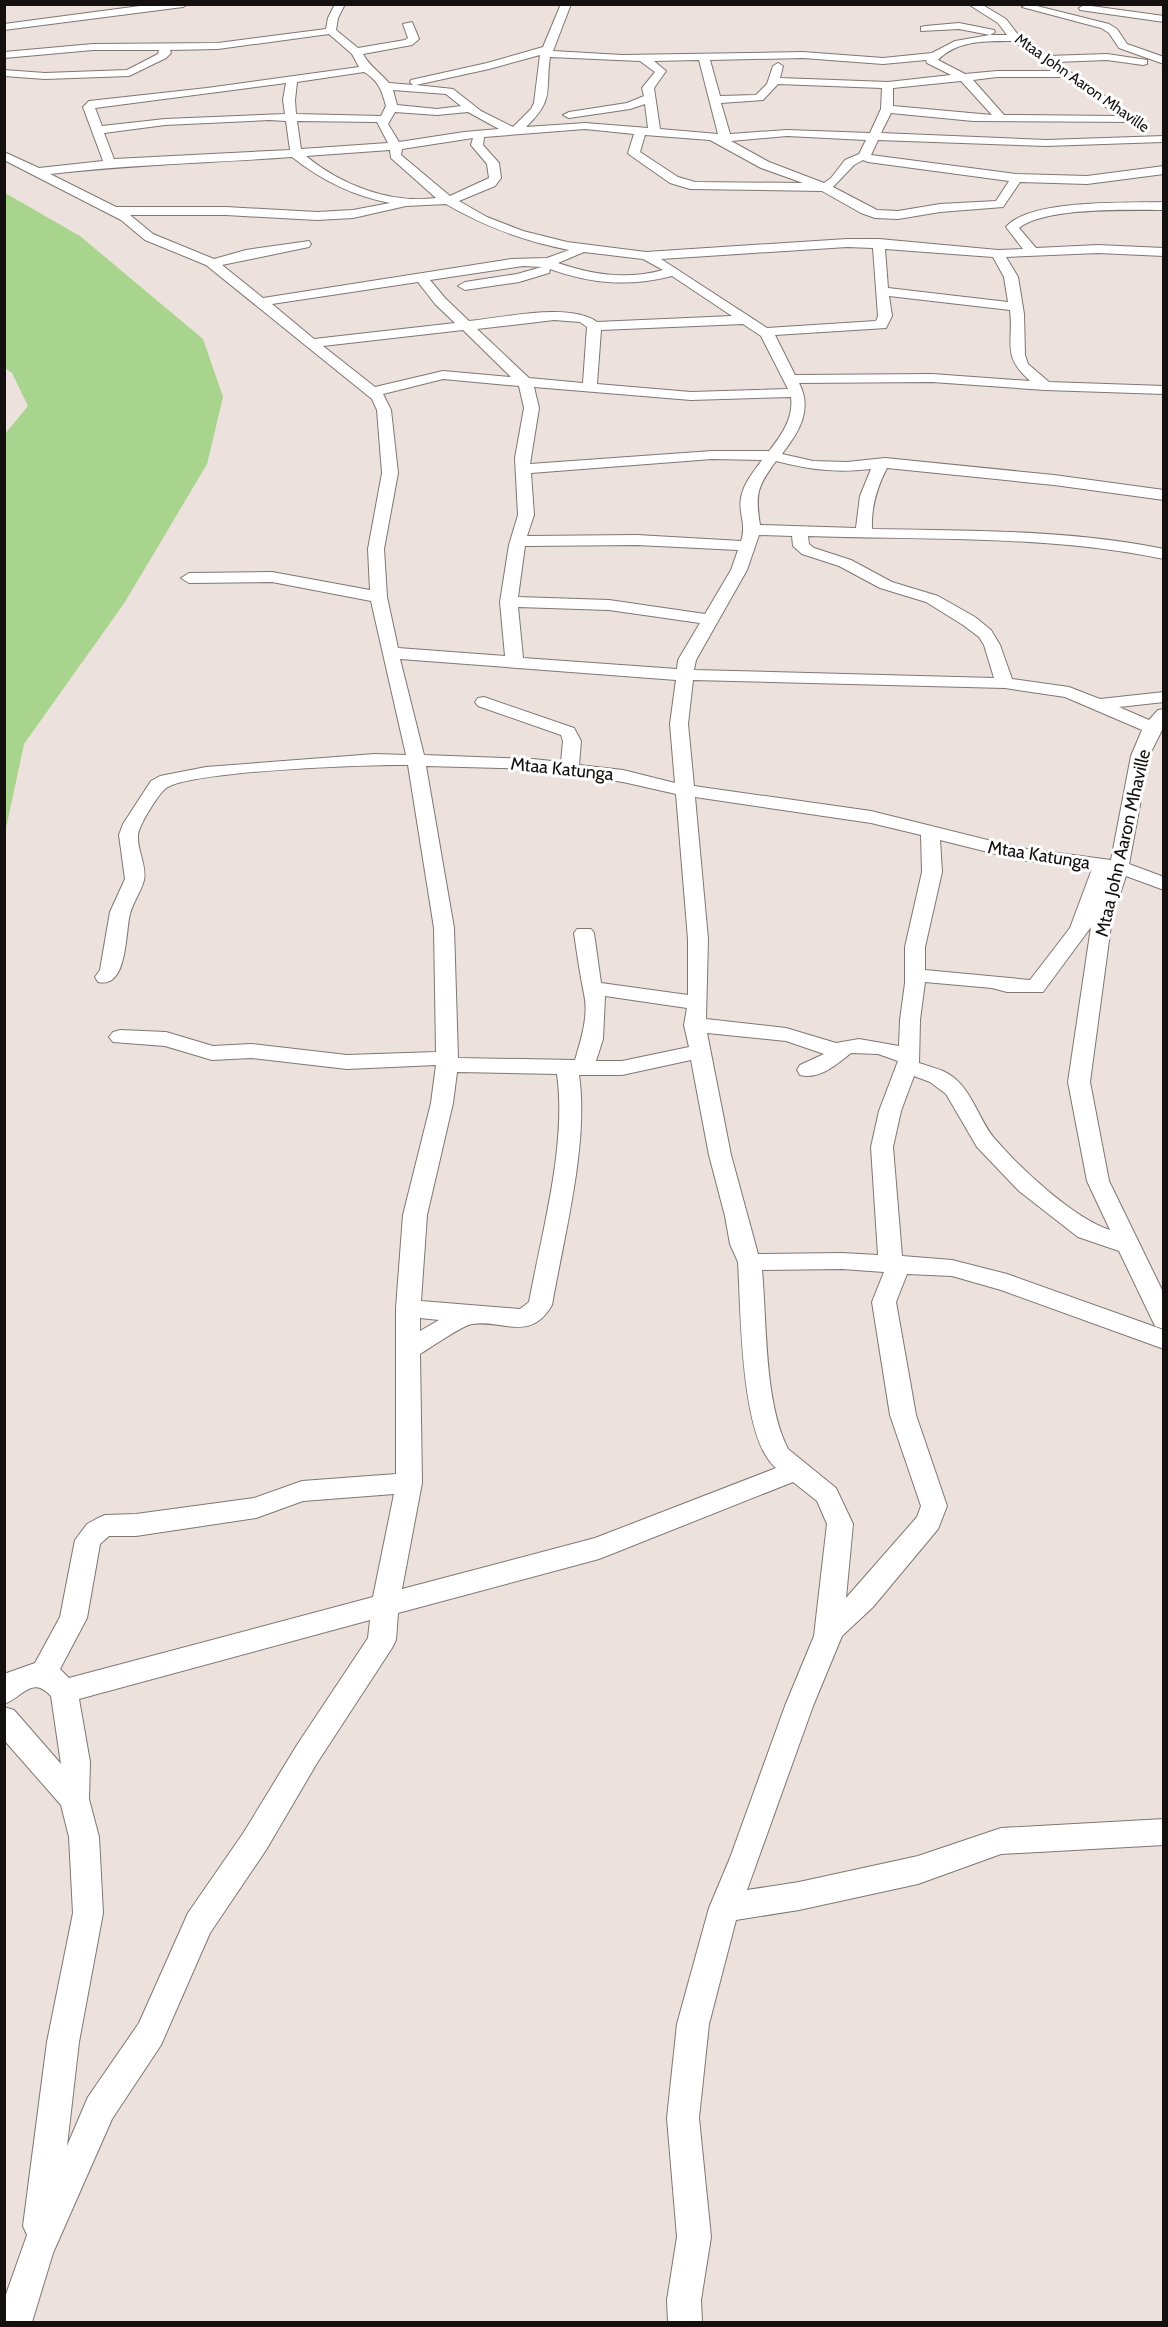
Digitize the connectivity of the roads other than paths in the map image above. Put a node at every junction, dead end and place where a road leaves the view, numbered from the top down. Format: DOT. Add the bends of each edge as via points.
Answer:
graph roads {
  1 [pos="104,4"];
  2 [pos="183,4"];
  3 [pos="340,4"];
  4 [pos="566,4"];
  5 [pos="973,4"];
  6 [pos="1059,4"];
  7 [pos="167,5"];
  8 [pos="1027,7"];
  9 [pos="113,14"];
  10 [pos="1164,19"];
  11 [pos="408,24"];
  12 [pos="4,27"];
  13 [pos="925,29"];
  14 [pos="331,31"];
  15 [pos="1014,37"];
  16 [pos="163,46"];
  17 [pos="548,51"];
  18 [pos="356,52"];
  19 [pos="4,55"];
  20 [pos="703,55"];
  21 [pos="784,55"];
  22 [pos="936,56"];
  23 [pos="642,57"];
  24 [pos="1046,59"];
  25 [pos="1164,62"];
  26 [pos="366,69"];
  27 [pos="4,73"];
  28 [pos="1067,74"];
  29 [pos="966,79"];
  30 [pos="291,80"];
  31 [pos="774,81"];
  32 [pos="888,85"];
  33 [pos="386,86"];
  34 [pos="406,86"];
  35 [pos="651,97"];
  36 [pos="716,100"];
  37 [pos="470,108"];
  38 [pos="887,109"];
  39 [pos="552,113"];
  40 [pos="389,114"];
  41 [pos="292,118"];
  42 [pos="1001,118"];
  43 [pos="1129,118"];
  44 [pos="605,126"];
  45 [pos="99,130"];
  46 [pos="647,130"];
  47 [pos="514,132"];
  48 [pos="479,134"];
  49 [pos="875,136"];
  50 [pos="708,137"];
  51 [pos="725,138"];
  52 [pos="1163,140"];
  53 [pos="396,146"];
  54 [pos="296,154"];
  55 [pos="4,155"];
  56 [pos="864,156"];
  57 [pos="110,163"];
  58 [pos="1164,170"];
  59 [pos="36,172"];
  60 [pos="1016,178"];
  61 [pos="824,187"];
  62 [pos="448,200"];
  63 [pos="411,202"];
  64 [pos="1164,206"];
  65 [pos="111,211"];
  66 [pos="879,243"];
  67 [pos="305,244"];
  68 [pos="582,248"];
  69 [pos="1032,252"];
  70 [pos="1164,252"];
  71 [pos="998,254"];
  72 [pos="646,256"];
  73 [pos="213,263"];
  74 [pos="551,265"];
  75 [pos="674,271"];
  76 [pos="421,277"];
  77 [pos="445,290"];
  78 [pos="882,291"];
  79 [pos="262,302"];
  80 [pos="1016,307"];
  81 [pos="594,326"];
  82 [pos="754,326"];
  83 [pos="468,327"];
  84 [pos="312,343"];
  85 [pos="524,381"];
  86 [pos="794,386"];
  87 [pos="1045,386"];
  88 [pos="590,387"];
  89 [pos="1164,390"];
  90 [pos="372,392"];
  91 [pos="773,456"];
  92 [pos="882,463"];
  93 [pos="524,470"];
  94 [pos="1164,495"];
  95 [pos="799,531"];
  96 [pos="864,532"];
  97 [pos="751,538"];
  98 [pos="518,541"];
  99 [pos="1164,554"];
  100 [pos="189,578"];
  101 [pos="379,597"];
  102 [pos="508,602"];
  103 [pos="710,620"];
  104 [pos="390,653"];
  105 [pos="515,663"];
  106 [pos="685,675"];
  107 [pos="1005,683"];
  108 [pos="1164,697"];
  109 [pos="484,702"];
  110 [pos="1100,704"];
  111 [pos="1158,721"];
  112 [pos="416,760"];
  113 [pos="570,768"];
  114 [pos="683,790"];
  115 [pos="930,831"];
  116 [pos="1111,866"];
  117 [pos="1164,884"];
  118 [pos="584,933"];
  119 [pos="915,975"];
  120 [pos="105,977"];
  121 [pos="592,988"];
  122 [pos="696,1014"];
  123 [pos="120,1037"];
  124 [pos="700,1051"];
  125 [pos="837,1052"];
  126 [pos="447,1061"];
  127 [pos="909,1062"];
  128 [pos="575,1068"];
  129 [pos="808,1070"];
  130 [pos="1128,1245"];
  131 [pos="750,1262"];
  132 [pos="896,1264"];
  133 [pos="408,1308"];
  134 [pos="466,1315"];
  135 [pos="1164,1320"];
  136 [pos="1164,1340"];
  137 [pos="408,1350"];
  138 [pos="795,1471"];
  139 [pos="409,1483"];
  140 [pos="385,1606"];
  141 [pos="828,1632"];
  142 [pos="53,1683"];
  143 [pos="4,1692"];
  144 [pos="4,1719"];
  145 [pos="74,1799"];
  146 [pos="1164,1832"];
  147 [pos="724,1908"];
  148 [pos="37,2251"];
  149 [pos="15,2322"];
  150 [pos="685,2322"];
  1 -- 9 [label="street"];
  2 -- 7 [label="street"];
  3 -- 14 [label="street"];
  4 -- 17 [label="street"];
  5 -- 15 [label="street, Mtaa John Aaron Mhaville" via="1002,21"];
  6 -- 10 [label="street"];
  7 -- 9 [label="street"];
  8 -- 25 [label="street" via="1105,26 1124,46"];
  9 -- 12 [label="street"];
  11 -- 18 [label="street" via="414,39 408,43"];
  13 -- 15 [label="street" via="959,26"];
  14 -- 16 [label="street" via="218,46"];
  14 -- 18 [label="street"];
  15 -- 22 [label="street" via="972,39"];
  15 -- 24 [label="street, Mtaa John Aaron Mhaville"];
  16 -- 19 [label="street" via="93,46"];
  16 -- 27 [label="street" via="162,56 129,73"];
  17 -- 23 [label="street"];
  17 -- 34 [label="street" via="429,77"];
  17 -- 39 [label="street" via="543,91"];
  18 -- 26 [label="street"];
  20 -- 21 [label="street"];
  20 -- 23 [label="street"];
  20 -- 36 [label="street"];
  21 -- 22 [label="street" via="883,61"];
  21 -- 31 [label="street"];
  22 -- 29 [label="street" via="931,61 934,64"];
  23 -- 35 [label="street" via="661,71 648,88"];
  24 -- 25 [label="street" via="1107,57"];
  24 -- 28 [label="street, Mtaa John Aaron Mhaville"];
  26 -- 30 [label="street"];
  26 -- 33 [label="street"];
  28 -- 29 [label="street" via="997,74"];
  28 -- 43 [label="street, Mtaa John Aaron Mhaville"];
  29 -- 32 [label="street"];
  29 -- 42 [label="street"];
  30 -- 41 [label="street"];
  30 -- 45 [label="street" via="93,103 89,107"];
  31 -- 32 [label="street"];
  31 -- 36 [label="street" via="759,98"];
  32 -- 38 [label="street"];
  33 -- 34 [label="street"];
  33 -- 40 [label="street"];
  34 -- 37 [label="street" via="449,91"];
  35 -- 39 [label="street" via="630,105"];
  35 -- 46 [label="street"];
  36 -- 51 [label="street"];
  37 -- 40 [label="street"];
  37 -- 47 [label="street"];
  38 -- 42 [label="street"];
  38 -- 49 [label="street"];
  39 -- 44 [label="street"];
  39 -- 47 [label="street"];
  40 -- 41 [label="street"];
  40 -- 53 [label="street" via="383,129"];
  41 -- 45 [label="street" via="165,122"];
  41 -- 54 [label="street"];
  42 -- 43 [label="street"];
  43 -- 52 [label="street, Mtaa John Aaron Mhaville"];
  44 -- 46 [label="street"];
  44 -- 47 [label="street"];
  45 -- 57 [label="street"];
  46 -- 50 [label="street"];
  46 -- 61 [label="street" via="634,153 669,178 687,184"];
  47 -- 48 [label="street"];
  48 -- 53 [label="street"];
  48 -- 62 [label="street" via="477,145 493,162 495,178"];
  49 -- 51 [label="street" via="787,133"];
  49 -- 52 [label="street" via="1046,143"];
  49 -- 56 [label="street"];
  50 -- 51 [label="street"];
  50 -- 61 [label="street" via="765,165"];
  53 -- 54 [label="street"];
  53 -- 62 [label="street" via="395,156"];
  54 -- 57 [label="street"];
  54 -- 63 [label="street" via="315,168 373,196"];
  55 -- 59 [label="street"];
  56 -- 60 [label="street"];
  56 -- 61 [label="street" via="851,160 836,180"];
  57 -- 59 [label="street"];
  58 -- 60 [label="street" via="1087,180"];
  59 -- 65 [label="street"];
  60 -- 61 [label="street" via="999,204 940,207 898,215 865,210"];
  62 -- 63 [label="street"];
  62 -- 68 [label="street" via="519,234"];
  63 -- 65 [label="street" via="353,214 317,216 215,210"];
  64 -- 69 [label="street" via="1077,209 1021,219 1012,227"];
  65 -- 73 [label="street" via="149,237"];
  66 -- 71 [label="street"];
  66 -- 72 [label="street" via="821,243"];
  66 -- 78 [label="street"];
  67 -- 73 [label="street"];
  68 -- 72 [label="street"];
  68 -- 74 [label="street"];
  69 -- 70 [label="street"];
  69 -- 71 [label="street"];
  71 -- 80 [label="street" via="1011,277"];
  72 -- 75 [label="street"];
  73 -- 79 [label="street"];
  74 -- 75 [label="street" via="617,281"];
  74 -- 76 [label="street" via="511,263"];
  74 -- 77 [label="street" via="519,278"];
  75 -- 82 [label="street"];
  76 -- 77 [label="street"];
  76 -- 79 [label="street"];
  77 -- 83 [label="street"];
  78 -- 80 [label="street"];
  78 -- 82 [label="street" via="885,316 881,325"];
  79 -- 84 [label="street"];
  80 -- 87 [label="street" via="1022,366"];
  81 -- 82 [label="street"];
  81 -- 83 [label="street" via="584,318 562,316"];
  81 -- 88 [label="street"];
  82 -- 86 [label="street" via="771,339"];
  83 -- 84 [label="street"];
  83 -- 85 [label="street"];
  84 -- 90 [label="street"];
  85 -- 88 [label="street"];
  85 -- 90 [label="street" via="443,375"];
  85 -- 93 [label="street" via="532,405 523,451"];
  86 -- 87 [label="street" via="932,378"];
  86 -- 88 [label="street" via="691,396"];
  86 -- 91 [label="street" via="799,406 791,432"];
  87 -- 89 [label="street"];
  90 -- 101 [label="street" via="384,410 390,473 376,549"];
  91 -- 92 [label="street" via="823,467"];
  91 -- 93 [label="street" via="712,455"];
  91 -- 97 [label="street" via="757,477 748,499"];
  92 -- 94 [label="street" via="1032,477"];
  92 -- 96 [label="street" via="868,491"];
  93 -- 98 [label="street" via="528,497 526,520"];
  95 -- 96 [label="street"];
  95 -- 97 [label="street"];
  95 -- 107 [label="street" via="801,546 808,551 845,563 886,585 932,599 969,621 993,645"];
  96 -- 99 [label="street" via="1039,538"];
  97 -- 98 [label="street"];
  97 -- 103 [label="street" via="733,583"];
  98 -- 102 [label="street"];
  100 -- 101 [label="street" via="272,577"];
  101 -- 104 [label="street"];
  102 -- 103 [label="street" via="620,606"];
  102 -- 105 [label="street"];
  103 -- 106 [label="street" via="687,660"];
  104 -- 105 [label="street"];
  104 -- 112 [label="street"];
  105 -- 106 [label="street"];
  106 -- 107 [label="street"];
  106 -- 114 [label="street" via="679,724"];
  107 -- 110 [label="street" via="1070,692"];
  108 -- 110 [label="street"];
  109 -- 113 [label="street" via="568,732 572,741"];
  110 -- 111 [label="street"];
  111 -- 116 [label="street, Mtaa John Aaron Mhaville" via="1140,756"];
  112 -- 113 [label="street, Mtaa Katunga"];
  112 -- 120 [label="street, Mtaa Katunga" via="266,766 206,772 158,785 128,835 135,879 120,912 111,970"];
  112 -- 126 [label="street" via="444,928"];
  113 -- 114 [label="street, Mtaa Katunga"];
  114 -- 115 [label="street, Mtaa Katunga" via="871,817"];
  114 -- 122 [label="street" via="698,939"];
  115 -- 116 [label="street, Mtaa Katunga" via="1020,854"];
  115 -- 119 [label="street" via="932,872 915,947"];
  116 -- 117 [label="street, Mtaa Katunga"];
  116 -- 119 [label="street" via="1080,929 1036,987"];
  116 -- 130 [label="street, Mtaa John Aaron Mhaville" via="1079,1082 1098,1181"];
  118 -- 121 [label="street"];
  119 -- 127 [label="street"];
  121 -- 122 [label="street"];
  121 -- 128 [label="street" via="592,1039"];
  122 -- 124 [label="street"];
  122 -- 125 [label="street" via="816,1042"];
  123 -- 126 [label="street" via="166,1039 212,1053 251,1051 347,1062"];
  124 -- 128 [label="street" via="630,1066"];
  124 -- 131 [label="street" via="720,1155"];
  125 -- 127 [label="street" via="856,1045 889,1050"];
  125 -- 129 [label="street" via="833,1059"];
  126 -- 128 [label="street"];
  126 -- 133 [label="street" via="442,1103 415,1215"];
  127 -- 130 [label="street" via="954,1089 986,1142 1027,1185 1086,1231"];
  127 -- 132 [label="street" via="890,1111 882,1147 887,1239"];
  128 -- 134 [label="street" via="566,1162 540,1305 525,1318"];
  130 -- 135 [label="street, Mtaa John Aaron Mhaville"];
  131 -- 132 [label="street"];
  131 -- 138 [label="street" via="760,1398 772,1442 779,1456"];
  132 -- 136 [label="street" via="952,1268 1007,1283"];
  132 -- 141 [label="street" via="884,1302 903,1415 934,1506 929,1522 919,1534 863,1599"];
  133 -- 134 [label="street"];
  133 -- 137 [label="street"];
  134 -- 137 [label="street"];
  137 -- 139 [label="street"];
  138 -- 140 [label="street" via="599,1548"];
  138 -- 141 [label="street" via="826,1495 840,1524"];
  139 -- 140 [label="street"];
  139 -- 142 [label="street" via="302,1491 246,1510 105,1526 96,1531 88,1540 73,1618"];
  140 -- 142 [label="street"];
  140 -- 148 [label="street" via="382,1640 255,1841 198,1923 150,2034 100,2108"];
  141 -- 147 [label="street"];
  142 -- 143 [label="street" via="23,1678"];
  142 -- 145 [label="street" via="76,1762"];
  144 -- 145 [label="street"];
  145 -- 148 [label="street" via="84,1837 88,1913 63,2042"];
  146 -- 147 [label="street" via="1001,1841 918,1870"];
  147 -- 150 [label="street" via="693,2024 683,2118 694,2237 684,2300"];
  148 -- 149 [label="street"];
}
